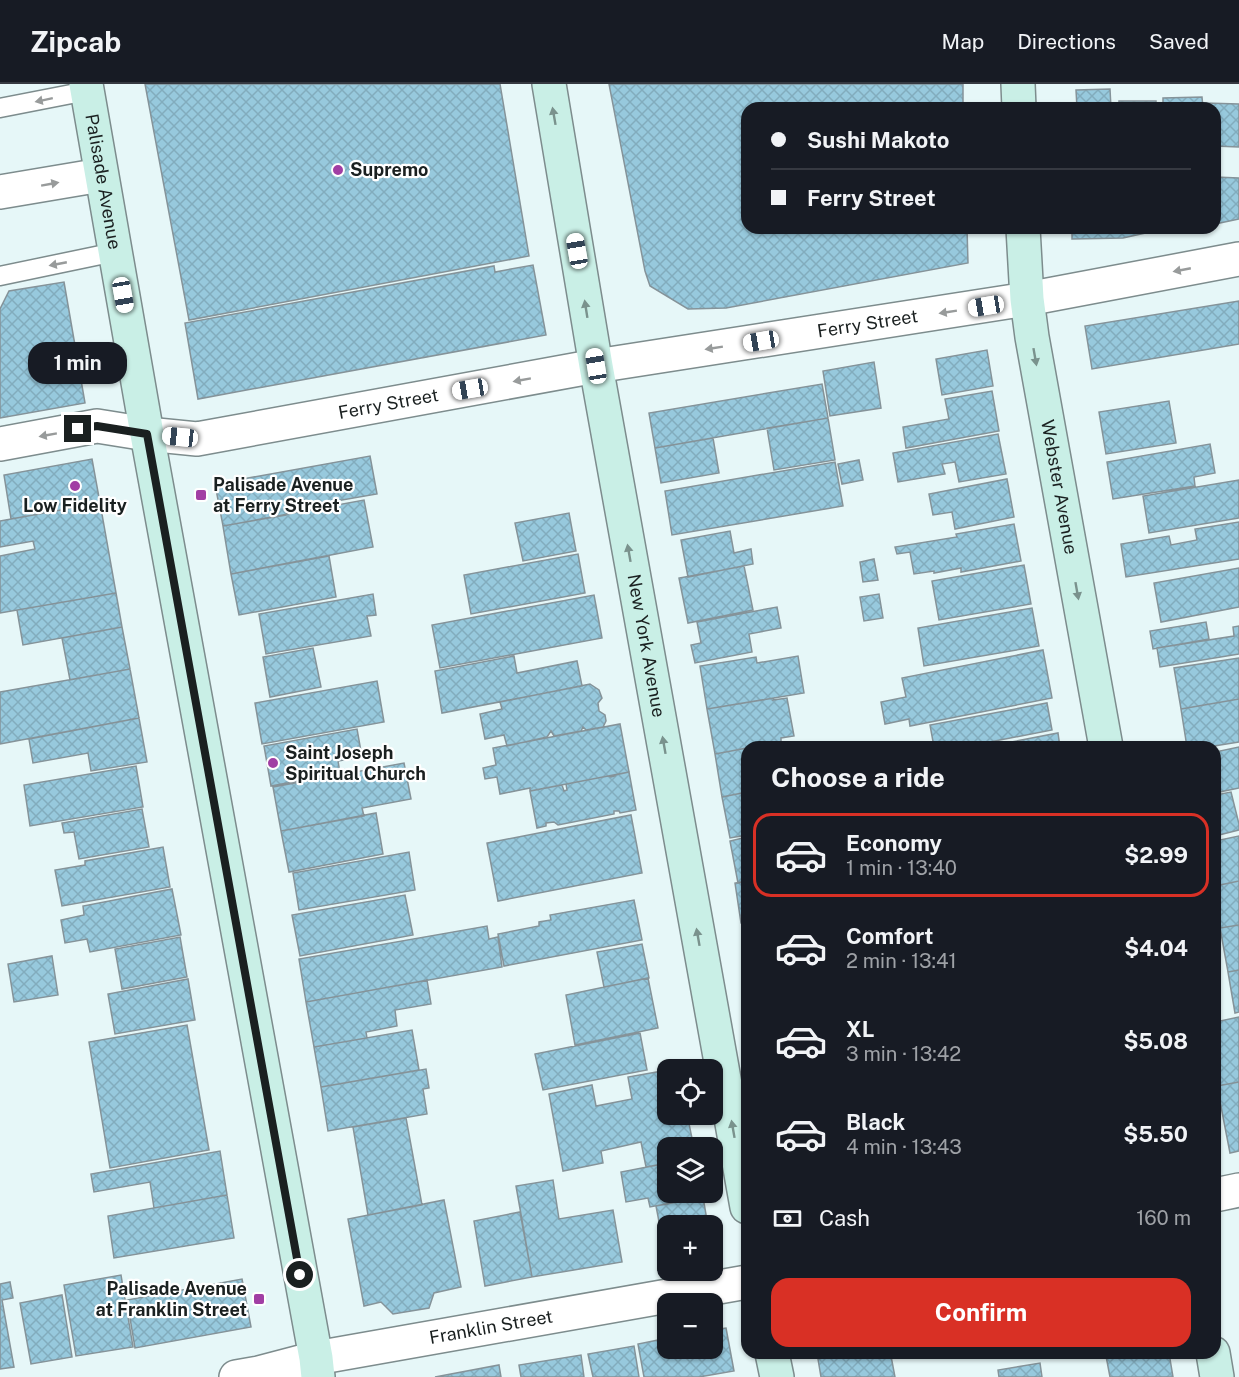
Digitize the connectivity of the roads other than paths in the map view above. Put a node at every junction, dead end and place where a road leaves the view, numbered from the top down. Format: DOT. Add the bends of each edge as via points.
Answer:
graph roads {
  1 [pos="549,84"];
  2 [pos="1018,84"];
  3 [pos="87,87"];
  4 [pos="1019,102"];
  5 [pos="0,108"];
  6 [pos="101,175"];
  7 [pos="0,192"];
  8 [pos="1023,234"];
  9 [pos="115,252"];
  10 [pos="1239,259"];
  11 [pos="0,276"];
  12 [pos="1027,299"];
  13 [pos="596,366"];
  14 [pos="147,434"];
  15 [pos="0,444"];
  16 [pos="1105,741"];
  17 [pos="741,1174"];
  18 [pos="1239,1190"];
  19 [pos="1221,1194"];
  20 [pos="741,1283"];
  21 [pos="773,1359"];
  22 [pos="1214,1359"];
  23 [pos="317,1368"];
  24 [pos="236,1377"];
  25 [pos="777,1377"];
  26 [pos="1217,1377"];
  13 -- 1 [label="street, New York Avenue, one-way"];
  2 -- 4 [label="street"];
  3 -- 5 [label="lane, one-way"];
  3 -- 6 [label="street, Palisade Avenue"];
  7 -- 6 [label="street, one-way"];
  6 -- 9 [label="street, Palisade Avenue"];
  8 -- 12 [label="street, Webster Avenue"];
  9 -- 11 [label="lane, one-way"];
  9 -- 14 [label="street, Palisade Avenue"];
  10 -- 12 [label="street, Ferry Street, one-way"];
  12 -- 13 [label="street, Ferry Street, one-way"];
  12 -- 16 [label="street, Webster Avenue, one-way"];
  13 -- 14 [label="street, Ferry Street, one-way" via="197,439"];
  17 -- 13 [label="street, New York Avenue, one-way"];
  14 -- 15 [label="street, Ferry Street, one-way" via="97,426"];
  14 -- 23 [label="street, Palisade Avenue"];
  18 -- 19 [label="street"];
  20 -- 23 [label="street, Franklin Street"];
  21 -- 25 [label="street"];
  22 -- 26 [label="street"];
  23 -- 24 [label="street, Franklin Street"];
}
